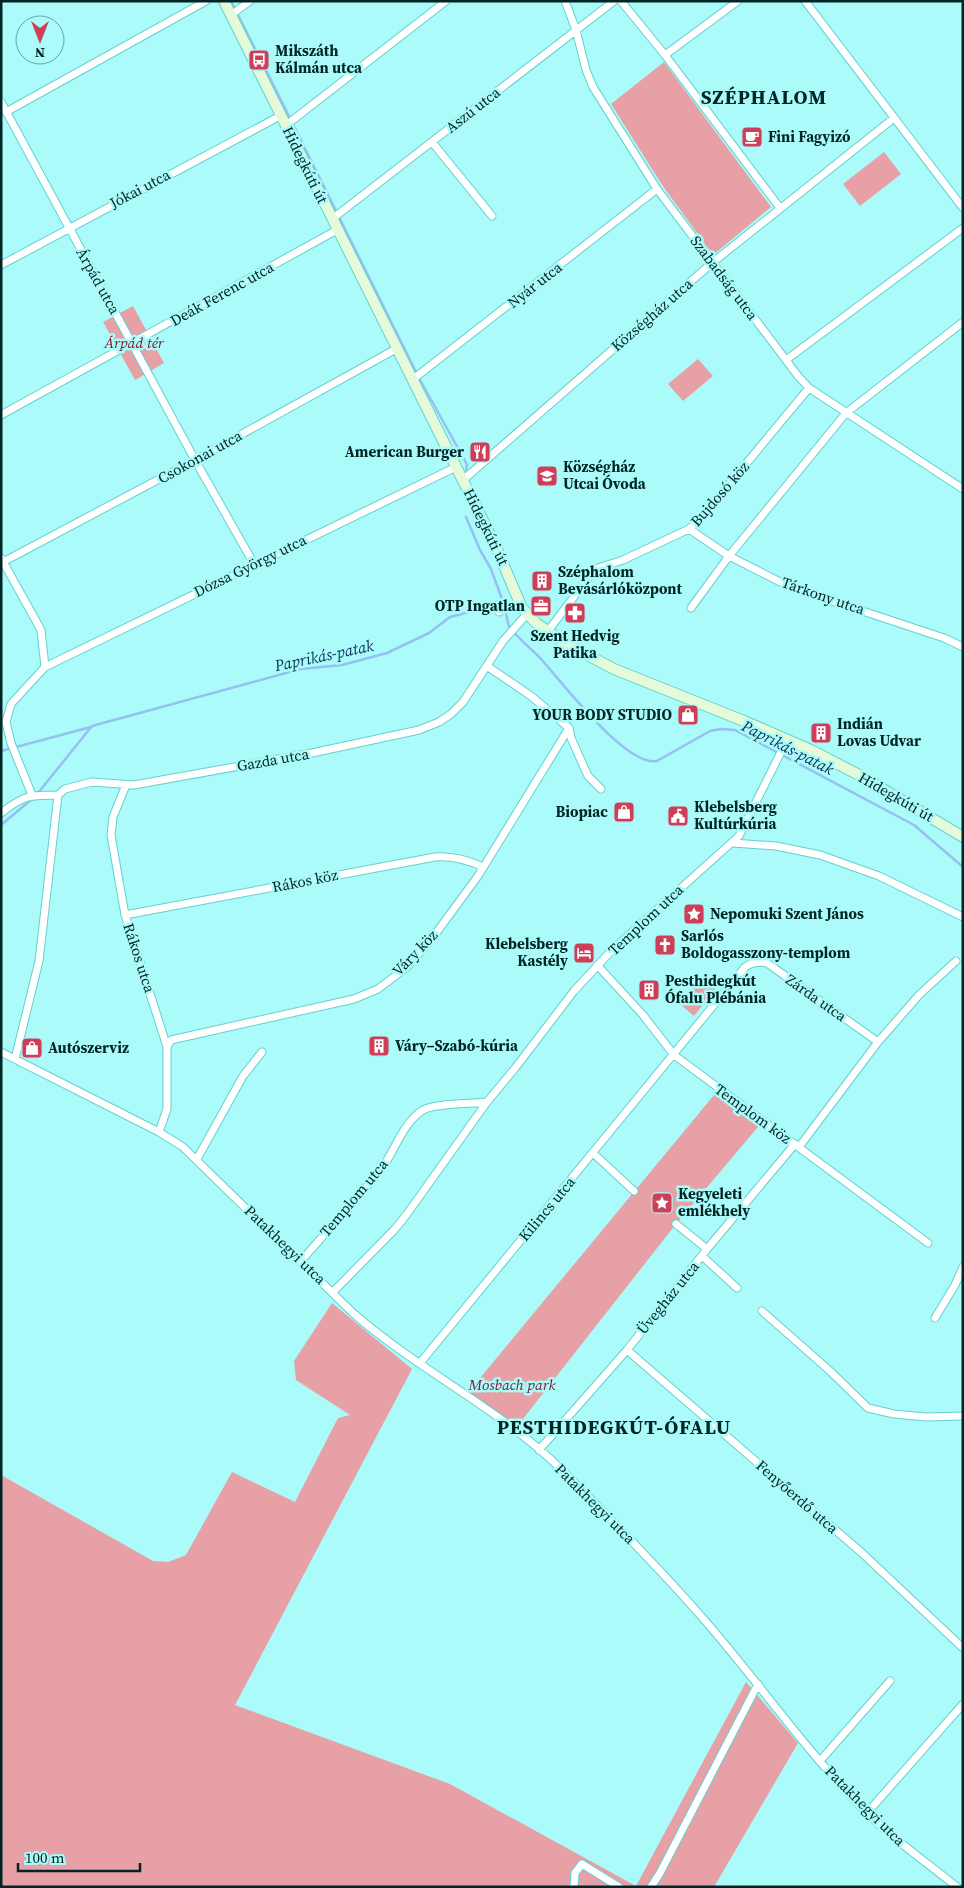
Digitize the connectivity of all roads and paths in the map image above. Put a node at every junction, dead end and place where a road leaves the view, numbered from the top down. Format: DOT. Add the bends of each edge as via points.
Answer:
graph roads {
  1 [pos="206,1"];
  2 [pos="224,1"];
  3 [pos="250,1"];
  4 [pos="446,1"];
  5 [pos="565,1"];
  6 [pos="614,1"];
  7 [pos="621,1"];
  8 [pos="738,1"];
  9 [pos="805,1"];
  10 [pos="234,13"];
  11 [pos="576,30"];
  12 [pos="665,55"];
  13 [pos="1,102"];
  14 [pos="6,112"];
  15 [pos="280,116"];
  16 [pos="894,118"];
  17 [pos="289,124"];
  18 [pos="432,142"];
  19 [pos="658,189"];
  20 [pos="780,208"];
  21 [pos="963,208"];
  22 [pos="492,216"];
  23 [pos="335,217"];
  24 [pos="69,227"];
  25 [pos="963,228"];
  26 [pos="337,230"];
  27 [pos="712,263"];
  28 [pos="1,264"];
  29 [pos="963,322"];
  30 [pos="132,343"];
  31 [pos="396,349"];
  32 [pos="786,360"];
  33 [pos="416,377"];
  34 [pos="809,388"];
  35 [pos="846,414"];
  36 [pos="1,415"];
  37 [pos="195,460"];
  38 [pos="456,467"];
  39 [pos="463,480"];
  40 [pos="962,486"];
  41 [pos="690,529"];
  42 [pos="730,556"];
  43 [pos="2,560"];
  44 [pos="254,564"];
  45 [pos="691,608"];
  46 [pos="527,614"];
  47 [pos="548,631"];
  48 [pos="963,647"];
  49 [pos="487,666"];
  50 [pos="45,667"];
  51 [pos="569,728"];
  52 [pos="786,743"];
  53 [pos="126,785"];
  54 [pos="601,789"];
  55 [pos="32,795"];
  56 [pos="58,795"];
  57 [pos="1,814"];
  58 [pos="963,837"];
  59 [pos="733,843"];
  60 [pos="483,867"];
  61 [pos="125,915"];
  62 [pos="963,918"];
  63 [pos="956,961"];
  64 [pos="597,965"];
  65 [pos="878,1042"];
  66 [pos="167,1047"];
  67 [pos="1,1052"];
  68 [pos="262,1052"];
  69 [pos="674,1055"];
  70 [pos="15,1059"];
  71 [pos="487,1102"];
  72 [pos="159,1132"];
  73 [pos="797,1146"];
  74 [pos="593,1153"];
  75 [pos="197,1159"];
  76 [pos="634,1191"];
  77 [pos="676,1224"];
  78 [pos="928,1243"];
  79 [pos="707,1249"];
  80 [pos="702,1256"];
  81 [pos="301,1261"];
  82 [pos="963,1267"];
  83 [pos="737,1288"];
  84 [pos="333,1292"];
  85 [pos="762,1311"];
  86 [pos="935,1318"];
  87 [pos="627,1350"];
  88 [pos="420,1363"];
  89 [pos="963,1416"];
  90 [pos="540,1450"];
  91 [pos="963,1648"];
  92 [pos="890,1681"];
  93 [pos="758,1684"];
  94 [pos="963,1704"];
  95 [pos="820,1761"];
  96 [pos="867,1813"];
  97 [pos="574,1887"];
  98 [pos="619,1887"];
  99 [pos="651,1887"];
  100 [pos="957,1887"];
  1 -- 14 [label="street"];
  2 -- 10 [label="main road, Hidegkúti út"];
  3 -- 10 [label="street"];
  4 -- 17 [label="street"];
  5 -- 11 [label="street, Szabadság utca"];
  6 -- 11 [label="street, Aszú utca"];
  7 -- 12 [label="street"];
  8 -- 12 [label="street"];
  9 -- 16 [label="street"];
  10 -- 15 [label="main road, Hidegkúti út"];
  11 -- 18 [label="street, Aszú utca"];
  11 -- 19 [label="street, Szabadság utca" via="593,87"];
  12 -- 20 [label="street"];
  13 -- 14 [label="street, Árpád utca"];
  14 -- 24 [label="street, Árpád utca"];
  15 -- 17 [label="main road, Hidegkúti út"];
  15 -- 24 [label="street, Jókai utca"];
  16 -- 20 [label="street, Községház utca"];
  16 -- 21 [label="street"];
  17 -- 23 [label="main road, Hidegkúti út"];
  18 -- 22 [label="street"];
  18 -- 23 [label="street, Aszú utca"];
  19 -- 27 [label="street, Szabadság utca"];
  19 -- 33 [label="street, Nyár utca"];
  20 -- 27 [label="street, Községház utca"];
  23 -- 26 [label="main road, Hidegkúti út"];
  24 -- 28 [label="street, Jókai utca"];
  24 -- 30 [label="street, Árpád utca"];
  25 -- 32 [label="street"];
  26 -- 30 [label="street, Deák Ferenc utca"];
  26 -- 31 [label="main road, Hidegkúti út"];
  27 -- 32 [label="street, Szabadság utca"];
  27 -- 39 [label="street, Községház utca"];
  29 -- 35 [label="street"];
  30 -- 36 [label="street, Deák Ferenc utca"];
  30 -- 37 [label="street, Árpád utca"];
  31 -- 33 [label="main road, Hidegkúti út"];
  31 -- 37 [label="street, Csokonai utca"];
  32 -- 34 [label="street, Szabadság utca"];
  33 -- 38 [label="main road, Hidegkúti út"];
  34 -- 35 [label="street, Szabadság utca"];
  34 -- 41 [label="street, Bujdosó köz"];
  35 -- 40 [label="street, Szabadság utca"];
  35 -- 42 [label="street"];
  37 -- 43 [label="street, Csokonai utca"];
  37 -- 44 [label="street, Árpád utca"];
  38 -- 39 [label="main road, Hidegkúti út"];
  38 -- 44 [label="street, Dózsa György utca"];
  39 -- 46 [label="main road, Hidegkúti út"];
  41 -- 42 [label="street, Tárkony utca"];
  41 -- 47 [label="street, Bujdosó köz" via="623,560 595,569"];
  42 -- 45 [label="street"];
  42 -- 48 [label="street, Tárkony utca" via="790,587"];
  43 -- 50 [label="street" via="41,630"];
  44 -- 50 [label="street, Dózsa György utca"];
  46 -- 47 [label="main road, Hidegkúti út"];
  46 -- 49 [label="street, Gazda utca" via="508,634"];
  47 -- 52 [label="main road, Hidegkúti út" via="581,653 614,669"];
  49 -- 51 [label="street" via="531,696"];
  49 -- 53 [label="street, Gazda utca" via="451,714 419,730 312,754"];
  50 -- 55 [label="street" via="11,704 6,722"];
  51 -- 54 [label="street" via="588,776"];
  51 -- 60 [label="street, Váry köz"];
  52 -- 58 [label="main road, Hidegkúti út" via="861,776"];
  52 -- 59 [label="street, Templom utca"];
  53 -- 56 [label="street, Gazda utca" via="92,782 70,787"];
  53 -- 61 [label="street, Rákos utca" via="110,826"];
  55 -- 56 [label="street, Gazda utca"];
  55 -- 57 [label="street, Gazda utca" via="20,799"];
  56 -- 70 [label="street" via="39,961"];
  59 -- 62 [label="street" via="776,846 820,855 879,876"];
  59 -- 64 [label="street, Templom utca"];
  60 -- 61 [label="street, Rákos köz" via="461,859 435,857"];
  60 -- 66 [label="street, Váry köz" via="431,940 407,967 378,989 354,998 171,1040"];
  61 -- 66 [label="street, Rákos utca"];
  63 -- 65 [label="street, Üvegház utca" via="919,995"];
  64 -- 69 [label="street, Templom köz"];
  64 -- 71 [label="street, Templom utca"];
  65 -- 69 [label="street, Zárda utca" via="767,963 760,962 745,967"];
  65 -- 73 [label="street, Üvegház utca"];
  66 -- 72 [label="street, Rákos utca" via="167,1109"];
  67 -- 70 [label="street, Patakhegyi utca"];
  68 -- 75 [label="street" via="243,1076"];
  69 -- 73 [label="street, Templom köz"];
  69 -- 74 [label="street, Kilincs utca"];
  70 -- 72 [label="street, Patakhegyi utca"];
  71 -- 81 [label="street, Templom utca" via="432,1106 413,1119 380,1171"];
  71 -- 84 [label="street" via="395,1229"];
  72 -- 75 [label="street, Patakhegyi utca"];
  73 -- 78 [label="street, Templom köz"];
  73 -- 79 [label="street, Üvegház utca"];
  74 -- 76 [label="street"];
  74 -- 88 [label="street, Kilincs utca"];
  75 -- 81 [label="street, Patakhegyi utca"];
  77 -- 79 [label="street"];
  79 -- 80 [label="street, Üvegház utca"];
  80 -- 83 [label="street"];
  80 -- 87 [label="street, Üvegház utca"];
  81 -- 84 [label="street, Patakhegyi utca"];
  82 -- 86 [label="street"];
  84 -- 88 [label="street, Patakhegyi utca" via="378,1335"];
  85 -- 89 [label="street" via="868,1408 894,1414"];
  87 -- 90 [label="street, Üvegház utca"];
  87 -- 91 [label="street, Fenyőerdő utca" via="862,1552"];
  88 -- 90 [label="street, Patakhegyi utca"];
  90 -- 93 [label="street, Patakhegyi utca" via="652,1561"];
  92 -- 95 [label="street"];
  93 -- 95 [label="street, Patakhegyi utca"];
  93 -- 99 [label="street"];
  94 -- 96 [label="street"];
  95 -- 96 [label="street, Patakhegyi utca"];
  96 -- 100 [label="street, Patakhegyi utca"];
  97 -- 98 [label="street" via="575,1873 582,1864"];
}
